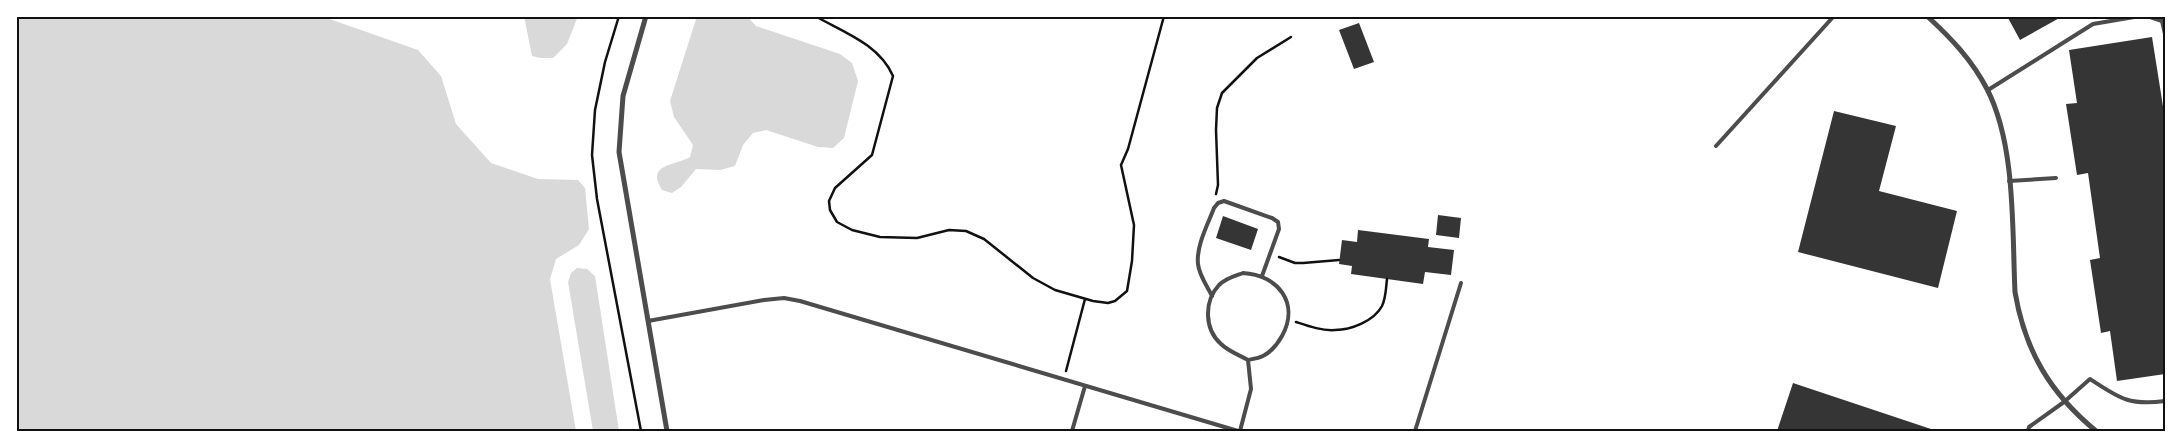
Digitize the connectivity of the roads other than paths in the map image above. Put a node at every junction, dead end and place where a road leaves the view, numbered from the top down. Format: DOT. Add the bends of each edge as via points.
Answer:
graph roads {
  1 [pos="646,16"];
  2 [pos="1834,16"];
  3 [pos="1927,16"];
  4 [pos="2140,16"];
  5 [pos="2147,16"];
  6 [pos="2165,34"];
  7 [pos="1988,90"];
  8 [pos="1716,146"];
  9 [pos="2056,178"];
  10 [pos="2009,181"];
  11 [pos="1262,276"];
  12 [pos="1461,283"];
  13 [pos="1212,296"];
  14 [pos="648,321"];
  15 [pos="1248,360"];
  16 [pos="1085,386"];
  17 [pos="2165,401"];
  18 [pos="2064,402"];
  19 [pos="1237,430"];
  20 [pos="666,431"];
  21 [pos="1072,431"];
  22 [pos="1416,431"];
  23 [pos="2028,431"];
  24 [pos="2096,431"];
  1 -- 14 [label="street" via="623,96 619,152"];
  2 -- 8 [label="lane"];
  3 -- 7 [label="street" via="1969,59"];
  4 -- 7 [label="lane" via="2093,24"];
  5 -- 6 [label="lane" via="2162,21"];
  7 -- 10 [label="street" via="2002,129"];
  9 -- 10 [label="lane"];
  10 -- 18 [label="street" via="2018,312 2034,355"];
  11 -- 13 [label="lane" via="1244,274 1231,277"];
  11 -- 13 [label="lane" via="1280,229 1278,222 1224,201 1218,203 1199,250 1198,262"];
  11 -- 15 [label="lane" via="1279,288 1286,299 1289,312 1287,326 1274,348 1263,356"];
  12 -- 22 [label="lane"];
  13 -- 15 [label="lane" via="1208,322 1213,335 1222,345"];
  14 -- 16 [label="lane" via="784,298"];
  14 -- 20 [label="street"];
  15 -- 19 [label="lane" via="1251,389"];
  16 -- 19 [label="lane"];
  16 -- 21 [label="lane"];
  17 -- 18 [label="lane" via="2132,402 2090,379"];
  18 -- 23 [label="lane"];
  18 -- 24 [label="street"];
}
